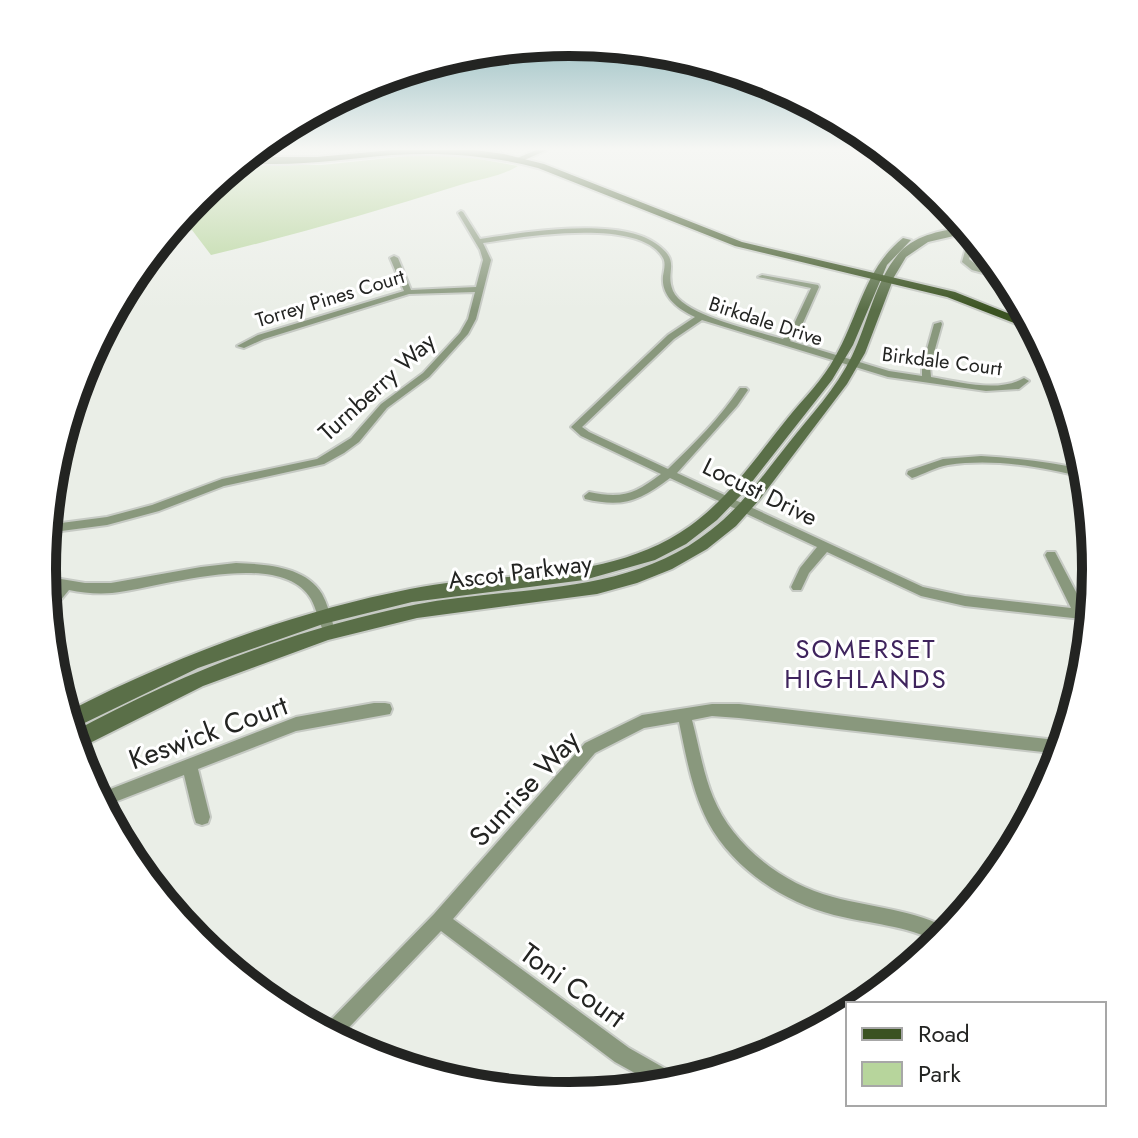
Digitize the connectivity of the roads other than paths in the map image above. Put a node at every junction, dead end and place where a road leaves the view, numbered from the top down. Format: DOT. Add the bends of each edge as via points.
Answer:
graph roads {
  1 [pos="652,203"];
  2 [pos="461,213"];
  3 [pos="952,228"];
  4 [pos="956,232"];
  5 [pos="479,241"];
  6 [pos="972,252"];
  7 [pos="394,258"];
  8 [pos="985,269"];
  9 [pos="885,274"];
  10 [pos="762,277"];
  11 [pos="480,289"];
  12 [pos="408,292"];
  13 [pos="1012,311"];
  14 [pos="701,317"];
  15 [pos="1018,321"];
  16 [pos="938,324"];
  17 [pos="784,343"];
  18 [pos="241,346"];
  19 [pos="846,363"];
  20 [pos="927,380"];
  21 [pos="1024,381"];
  22 [pos="743,390"];
  23 [pos="1072,471"];
  24 [pos="670,474"];
  25 [pos="912,474"];
  26 [pos="589,496"];
  27 [pos="728,501"];
  28 [pos="743,509"];
  29 [pos="58,527"];
  30 [pos="824,547"];
  31 [pos="1051,555"];
  32 [pos="56,583"];
  33 [pos="66,585"];
  34 [pos="797,587"];
  35 [pos="57,596"];
  36 [pos="1081,605"];
  37 [pos="1080,613"];
  38 [pos="327,626"];
  39 [pos="385,709"];
  40 [pos="684,715"];
  41 [pos="81,727"];
  42 [pos="1051,746"];
  43 [pos="190,766"];
  44 [pos="109,797"];
  45 [pos="202,817"];
  46 [pos="440,920"];
  47 [pos="933,931"];
  48 [pos="337,1026"];
  49 [pos="656,1074"];
  1 -- 9 [label="main road" via="747,239"];
  2 -- 5 [label="street, Turnberry Way"];
  3 -- 9 [label="main road, Ascot Parkway" via="914,236 890,253"];
  4 -- 9 [label="main road, Ascot Parkway" via="918,243"];
  5 -- 11 [label="street, Turnberry Way" via="487,260"];
  5 -- 14 [label="street, Birkdale Drive" via="598,231 632,236 663,252 670,269 670,293 684,309"];
  6 -- 8 [label="street" via="966,254 967,262"];
  7 -- 12 [label="street"];
  9 -- 13 [label="main road" via="951,287"];
  9 -- 15 [label="main road"];
  9 -- 19 [label="main road, Ascot Parkway"];
  10 -- 17 [label="street" via="815,287"];
  11 -- 12 [label="street, Torrey Pines Court"];
  11 -- 29 [label="street, Turnberry Way" via="472,319 426,375 372,417 355,440 320,462 222,483 107,521"];
  12 -- 18 [label="street, Torrey Pines Court"];
  14 -- 17 [label="street, Birkdale Drive"];
  14 -- 24 [label="street, Locust Drive" via="671,337 576,427"];
  16 -- 20 [label="street"];
  17 -- 19 [label="street, Birkdale Drive"];
  19 -- 20 [label="street, Birkdale Court"];
  19 -- 27 [label="main road, Ascot Parkway"];
  19 -- 28 [label="main road, Ascot Parkway"];
  20 -- 21 [label="street, Birkdale Court" via="999,389"];
  22 -- 24 [label="street"];
  23 -- 25 [label="street" via="974,461 948,462"];
  24 -- 26 [label="street" via="620,501"];
  24 -- 27 [label="street, Locust Drive"];
  27 -- 28 [label="street, Locust Drive"];
  27 -- 38 [label="main road, Ascot Parkway" via="682,540 607,571 413,595"];
  28 -- 30 [label="street, Locust Drive"];
  28 -- 38 [label="main road, Ascot Parkway" via="687,555 624,583 576,594 438,607"];
  30 -- 34 [label="street"];
  30 -- 37 [label="street, Locust Drive" via="921,591"];
  31 -- 36 [label="street"];
  32 -- 33 [label="street"];
  33 -- 35 [label="street"];
  33 -- 38 [label="street" via="111,588 195,572 270,569 300,580 322,601"];
  38 -- 41 [label="main road, Ascot Parkway"];
  39 -- 43 [label="street, Keswick Court" via="360,709 296,724"];
  40 -- 42 [label="street, Sunrise Way" via="739,711"];
  40 -- 46 [label="street, Sunrise Way" via="642,722 590,748"];
  40 -- 47 [label="street" via="706,800 719,824 779,884 822,902"];
  43 -- 44 [label="street, Keswick Court"];
  43 -- 45 [label="street"];
  46 -- 48 [label="street, Sunrise Way"];
  46 -- 49 [label="street, Toni Court"];
}
